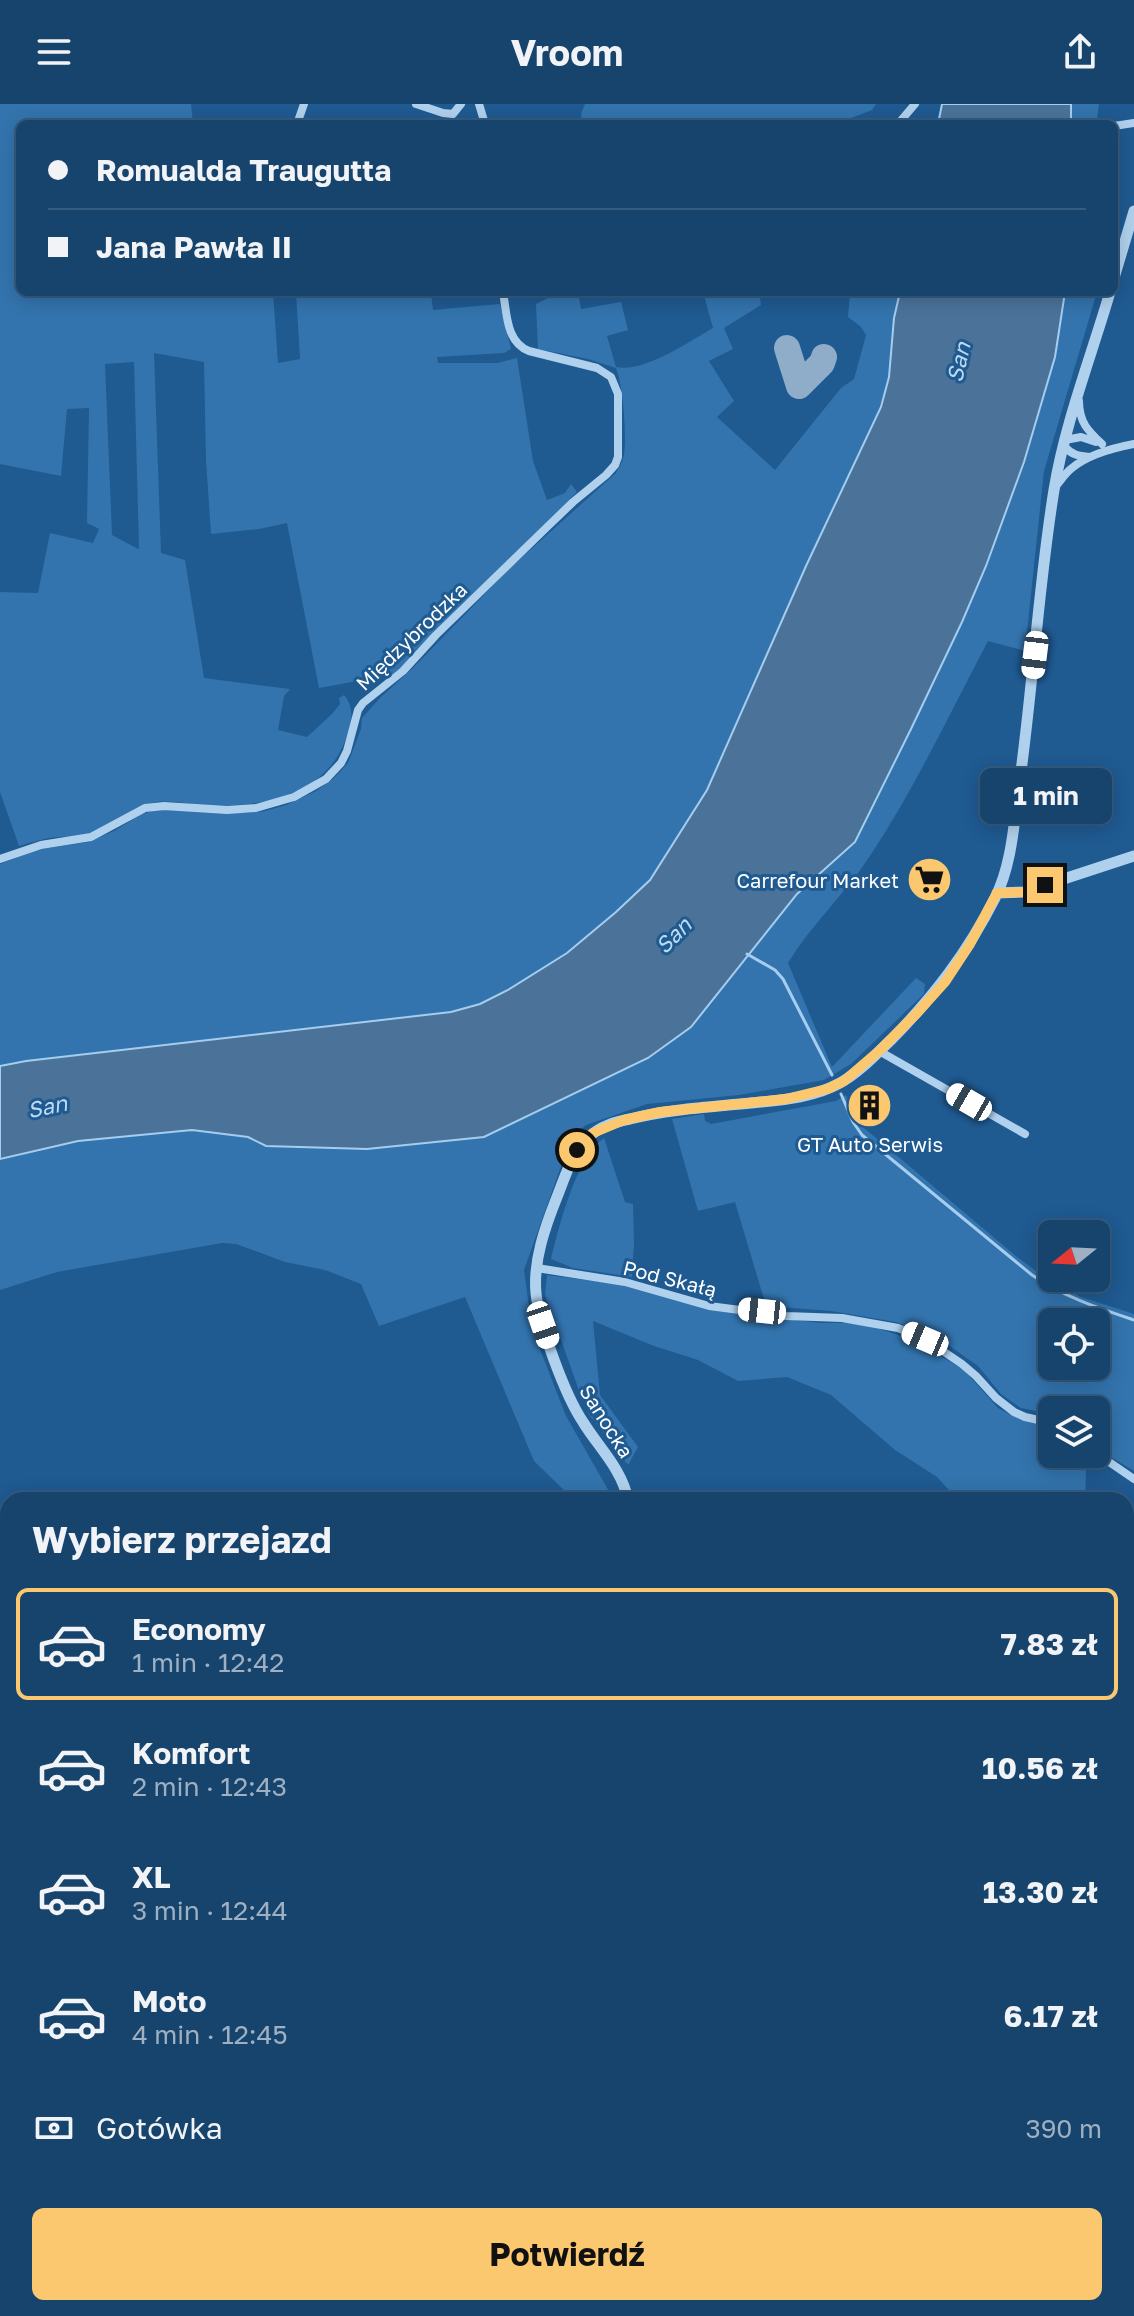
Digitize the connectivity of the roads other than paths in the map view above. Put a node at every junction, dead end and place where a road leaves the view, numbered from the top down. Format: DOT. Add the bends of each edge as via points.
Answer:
graph roads {
  1 [pos="416,104"];
  2 [pos="461,104"];
  3 [pos="915,104"];
  4 [pos="901,120"];
  5 [pos="1134,211"];
  6 [pos="1131,229"];
  7 [pos="1118,266"];
  8 [pos="504,296"];
  9 [pos="1109,296"];
  10 [pos="1080,393"];
  11 [pos="1065,443"];
  12 [pos="1102,444"];
  13 [pos="1134,444"];
  14 [pos="1116,447"];
  15 [pos="1091,457"];
  16 [pos="1054,489"];
  17 [pos="1134,856"];
  18 [pos="0,859"];
  19 [pos="997,893"];
  20 [pos="879,1051"];
  21 [pos="1025,1134"];
  22 [pos="537,1268"];
  23 [pos="1038,1420"];
  24 [pos="1110,1463"];
  25 [pos="1134,1479"];
  26 [pos="626,1492"];
  27 [pos="1134,1539"];
  28 [pos="1134,1561"];
  1 -- 2 [label="street" via="453,114"];
  3 -- 4 [label="street"];
  5 -- 6 [label="street"];
  6 -- 7 [label="street"];
  8 -- 18 [label="street, Międzybrodzka" via="509,329 520,347 597,368 615,382 618,457 612,470 363,703 341,763 317,786 256,808 145,808 91,837"];
  9 -- 10 [label="street, Sanocka"];
  10 -- 11 [label="street, Sanocka"];
  10 -- 12 [label="street" via="1082,422"];
  11 -- 12 [label="street" via="1081,437"];
  11 -- 15 [label="street" via="1069,453"];
  11 -- 16 [label="street, Sanocka"];
  12 -- 14 [label="street"];
  13 -- 14 [label="street"];
  14 -- 15 [label="street"];
  15 -- 16 [label="street" via="1071,468"];
  16 -- 19 [label="street, Sanocka" via="1024,749 1008,857"];
  17 -- 19 [label="street" via="1024,892"];
  19 -- 20 [label="street, Sanocka" via="945,982"];
  20 -- 21 [label="street"];
  20 -- 22 [label="street, Sanocka" via="844,1081 810,1094 660,1112 593,1133 577,1150 558,1195"];
  22 -- 23 [label="street, Pod Skałą" via="625,1282 709,1306 898,1328 962,1364 1014,1412"];
  22 -- 26 [label="street, Sanocka" via="537,1302 568,1396 621,1476"];
  24 -- 25 [label="street"];
  27 -- 28 [label="street"];
}
